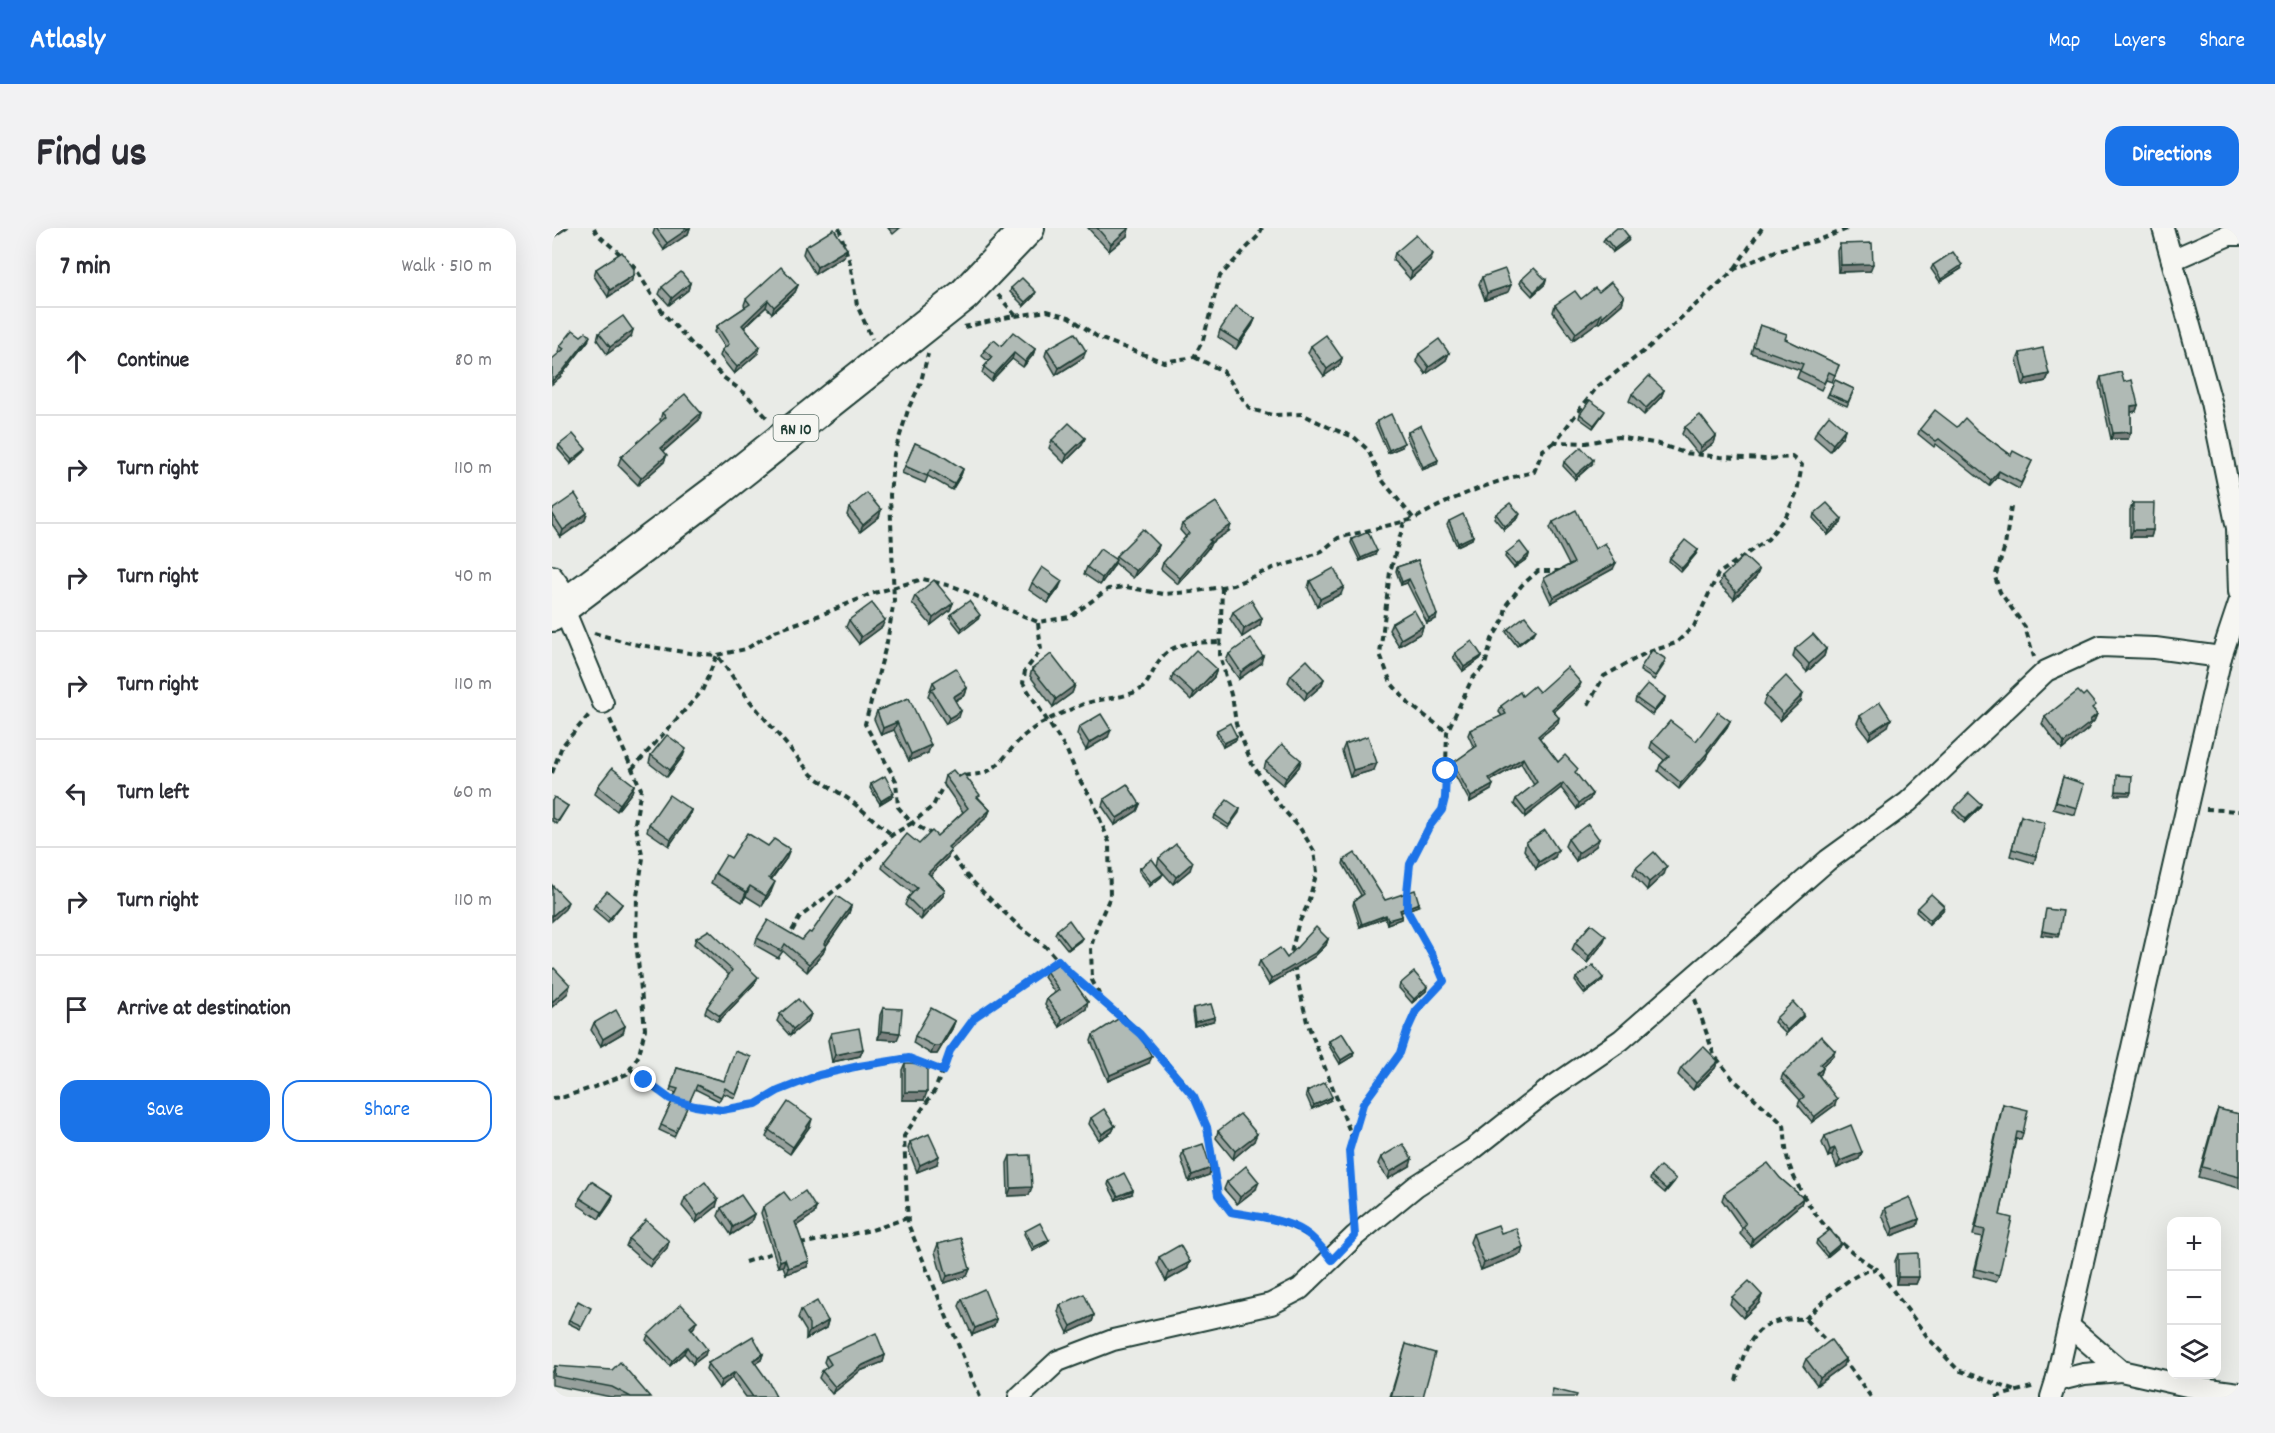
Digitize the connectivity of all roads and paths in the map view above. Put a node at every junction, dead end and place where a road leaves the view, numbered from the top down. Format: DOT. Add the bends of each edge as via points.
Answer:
graph roads {
  1 [pos="594,228"];
  2 [pos="839,228"];
  3 [pos="1028,228"];
  4 [pos="1262,228"];
  5 [pos="1762,228"];
  6 [pos="1850,228"];
  7 [pos="2163,228"];
  8 [pos="2239,235"];
  9 [pos="2172,260"];
  10 [pos="1735,269"];
  11 [pos="919,331"];
  12 [pos="1194,357"];
  13 [pos="883,359"];
  14 [pos="784,438"];
  15 [pos="1555,442"];
  16 [pos="2011,507"];
  17 [pos="1414,519"];
  18 [pos="1404,521"];
  19 [pos="2238,544"];
  20 [pos="1560,571"];
  21 [pos="552,576"];
  22 [pos="1222,586"];
  23 [pos="893,587"];
  24 [pos="2239,592"];
  25 [pos="2239,603"];
  26 [pos="562,617"];
  27 [pos="1038,622"];
  28 [pos="1220,642"];
  29 [pos="717,655"];
  30 [pos="2221,657"];
  31 [pos="2046,671"];
  32 [pos="603,703"];
  33 [pos="1588,705"];
  34 [pos="1048,721"];
  35 [pos="1447,732"];
  36 [pos="632,769"];
  37 [pos="552,773"];
  38 [pos="2187,807"];
  39 [pos="2239,811"];
  40 [pos="912,823"];
  41 [pos="892,835"];
  42 [pos="792,931"];
  43 [pos="1058,960"];
  44 [pos="1689,981"];
  45 [pos="1102,1002"];
  46 [pos="630,1069"];
  47 [pos="943,1071"];
  48 [pos="552,1098"];
  49 [pos="1353,1138"];
  50 [pos="907,1218"];
  51 [pos="1355,1236"];
  52 [pos="799,1245"];
  53 [pos="788,1248"];
  54 [pos="1332,1260"];
  55 [pos="745,1262"];
  56 [pos="1877,1269"];
  57 [pos="1805,1319"];
  58 [pos="2069,1326"];
  59 [pos="1833,1348"];
  60 [pos="1840,1355"];
  61 [pos="2121,1371"];
  62 [pos="1736,1381"];
  63 [pos="2053,1389"];
  64 [pos="2016,1391"];
  65 [pos="2239,1394"];
  66 [pos="980,1397"];
  67 [pos="1019,1397"];
  68 [pos="1871,1397"];
  69 [pos="1996,1397"];
  1 -- 14 [label="path" via="634,266 663,313 723,377 746,393"];
  2 -- 13 [label="path" via="857,305"];
  3 -- 11 [label="main road, RN 10" via="964,295"];
  4 -- 12 [label="path" via="1220,276 1203,340"];
  5 -- 10 [label="path"];
  6 -- 10 [label="path" via="1816,242 1778,250"];
  7 -- 9 [label="street"];
  8 -- 9 [label="street" via="2229,235"];
  9 -- 19 [label="street" via="2211,402"];
  10 -- 15 [label="path" via="1648,348 1597,387"];
  11 -- 12 [label="path" via="966,327 1047,311 1070,317 1099,338 1164,362"];
  11 -- 13 [label="main road, RN 10"];
  11 -- 23 [label="path" via="929,356 894,454 890,495"];
  12 -- 17 [label="path" via="1223,371 1250,409 1272,415 1302,414 1354,437 1368,450 1382,480"];
  13 -- 14 [label="main road, RN 10"];
  14 -- 26 [label="main road, RN 10"];
  15 -- 17 [label="path" via="1543,450 1534,472 1503,478"];
  15 -- 33 [label="path" via="1586,443 1618,437 1685,453 1792,457 1802,465 1797,492 1786,516 1768,539 1718,574 1694,626 1676,643 1646,653 1604,676"];
  16 -- 31 [label="path" via="2006,546 1995,577 2000,592 2025,627 2035,660"];
  17 -- 18 [label="path"];
  18 -- 22 [label="path" via="1338,538 1313,555"];
  18 -- 35 [label="path" via="1390,572 1380,654 1391,684 1409,704"];
  19 -- 24 [label="street"];
  20 -- 35 [label="path" via="1538,572 1506,605 1485,665 1472,679"];
  21 -- 26 [label="street" via="560,587"];
  22 -- 27 [label="path" via="1163,594 1126,587 1108,589 1070,617"];
  22 -- 28 [label="path"];
  23 -- 27 [label="path" via="923,579 955,587"];
  23 -- 29 [label="path" via="775,631 746,649"];
  23 -- 40 [label="path" via="887,642 865,724 896,781 898,807"];
  25 -- 30 [label="street"];
  26 -- 29 [label="path" via="633,644"];
  26 -- 32 [label="street"];
  27 -- 34 [label="path" via="1041,650 1025,671 1023,684"];
  28 -- 34 [label="path" via="1183,644 1162,654 1141,688 1080,705"];
  28 -- 49 [label="path" via="1236,723 1252,764 1314,851 1317,872 1291,953 1307,1022"];
  29 -- 36 [label="path" via="702,691"];
  29 -- 41 [label="path" via="812,775"];
  30 -- 31 [label="street" via="2101,646"];
  30 -- 38 [label="street"];
  31 -- 44 [label="street" via="1908,802 1828,860"];
  32 -- 36 [label="path"];
  32 -- 37 [label="path" via="562,746"];
  34 -- 40 [label="path" via="1026,734 991,770 960,776 941,790 933,806"];
  34 -- 45 [label="path" via="1092,799 1109,842 1110,897 1091,947 1092,980"];
  35 -- 49 [label="path" via="1445,798 1410,864 1407,893 1407,910 1444,981 1416,1011 1400,1053 1363,1104"];
  36 -- 46 [label="path" via="641,789 635,823 643,858 636,941 645,1029 639,1055"];
  38 -- 39 [label="path"];
  38 -- 58 [label="street"];
  40 -- 41 [label="path"];
  40 -- 43 [label="path" via="940,840 966,875"];
  41 -- 42 [label="path" via="848,880 800,917"];
  43 -- 45 [label="path"];
  43 -- 47 [label="path" via="975,1017 950,1051"];
  44 -- 51 [label="street" via="1621,1040 1548,1090 1472,1150 1416,1186"];
  44 -- 56 [label="path" via="1714,1055 1733,1079 1784,1125 1789,1166 1816,1216 1855,1256"];
  45 -- 54 [label="path" via="1140,1034 1194,1097 1207,1127 1218,1195 1231,1212 1267,1218 1304,1231"];
  46 -- 47 [label="path" via="670,1099 722,1110 756,1104 819,1075 859,1066 909,1058"];
  46 -- 48 [label="path" via="627,1074 597,1086"];
  47 -- 50 [label="path" via="904,1136"];
  49 -- 51 [label="path" via="1349,1151"];
  50 -- 52 [label="path" via="872,1230"];
  50 -- 66 [label="path"];
  51 -- 54 [label="street"];
  53 -- 55 [label="path"];
  54 -- 67 [label="street" via="1300,1289 1271,1304 1113,1340 1058,1361"];
  56 -- 57 [label="path" via="1856,1276"];
  56 -- 64 [label="path" via="1929,1340 1958,1370"];
  57 -- 59 [label="path"];
  57 -- 62 [label="path" via="1786,1318 1758,1329 1743,1353"];
  58 -- 61 [label="street"];
  58 -- 63 [label="street"];
  60 -- 68 [label="path"];
  61 -- 63 [label="street" via="2084,1374"];
  61 -- 65 [label="street"];
  63 -- 64 [label="path"];
  64 -- 69 [label="path"];
}
